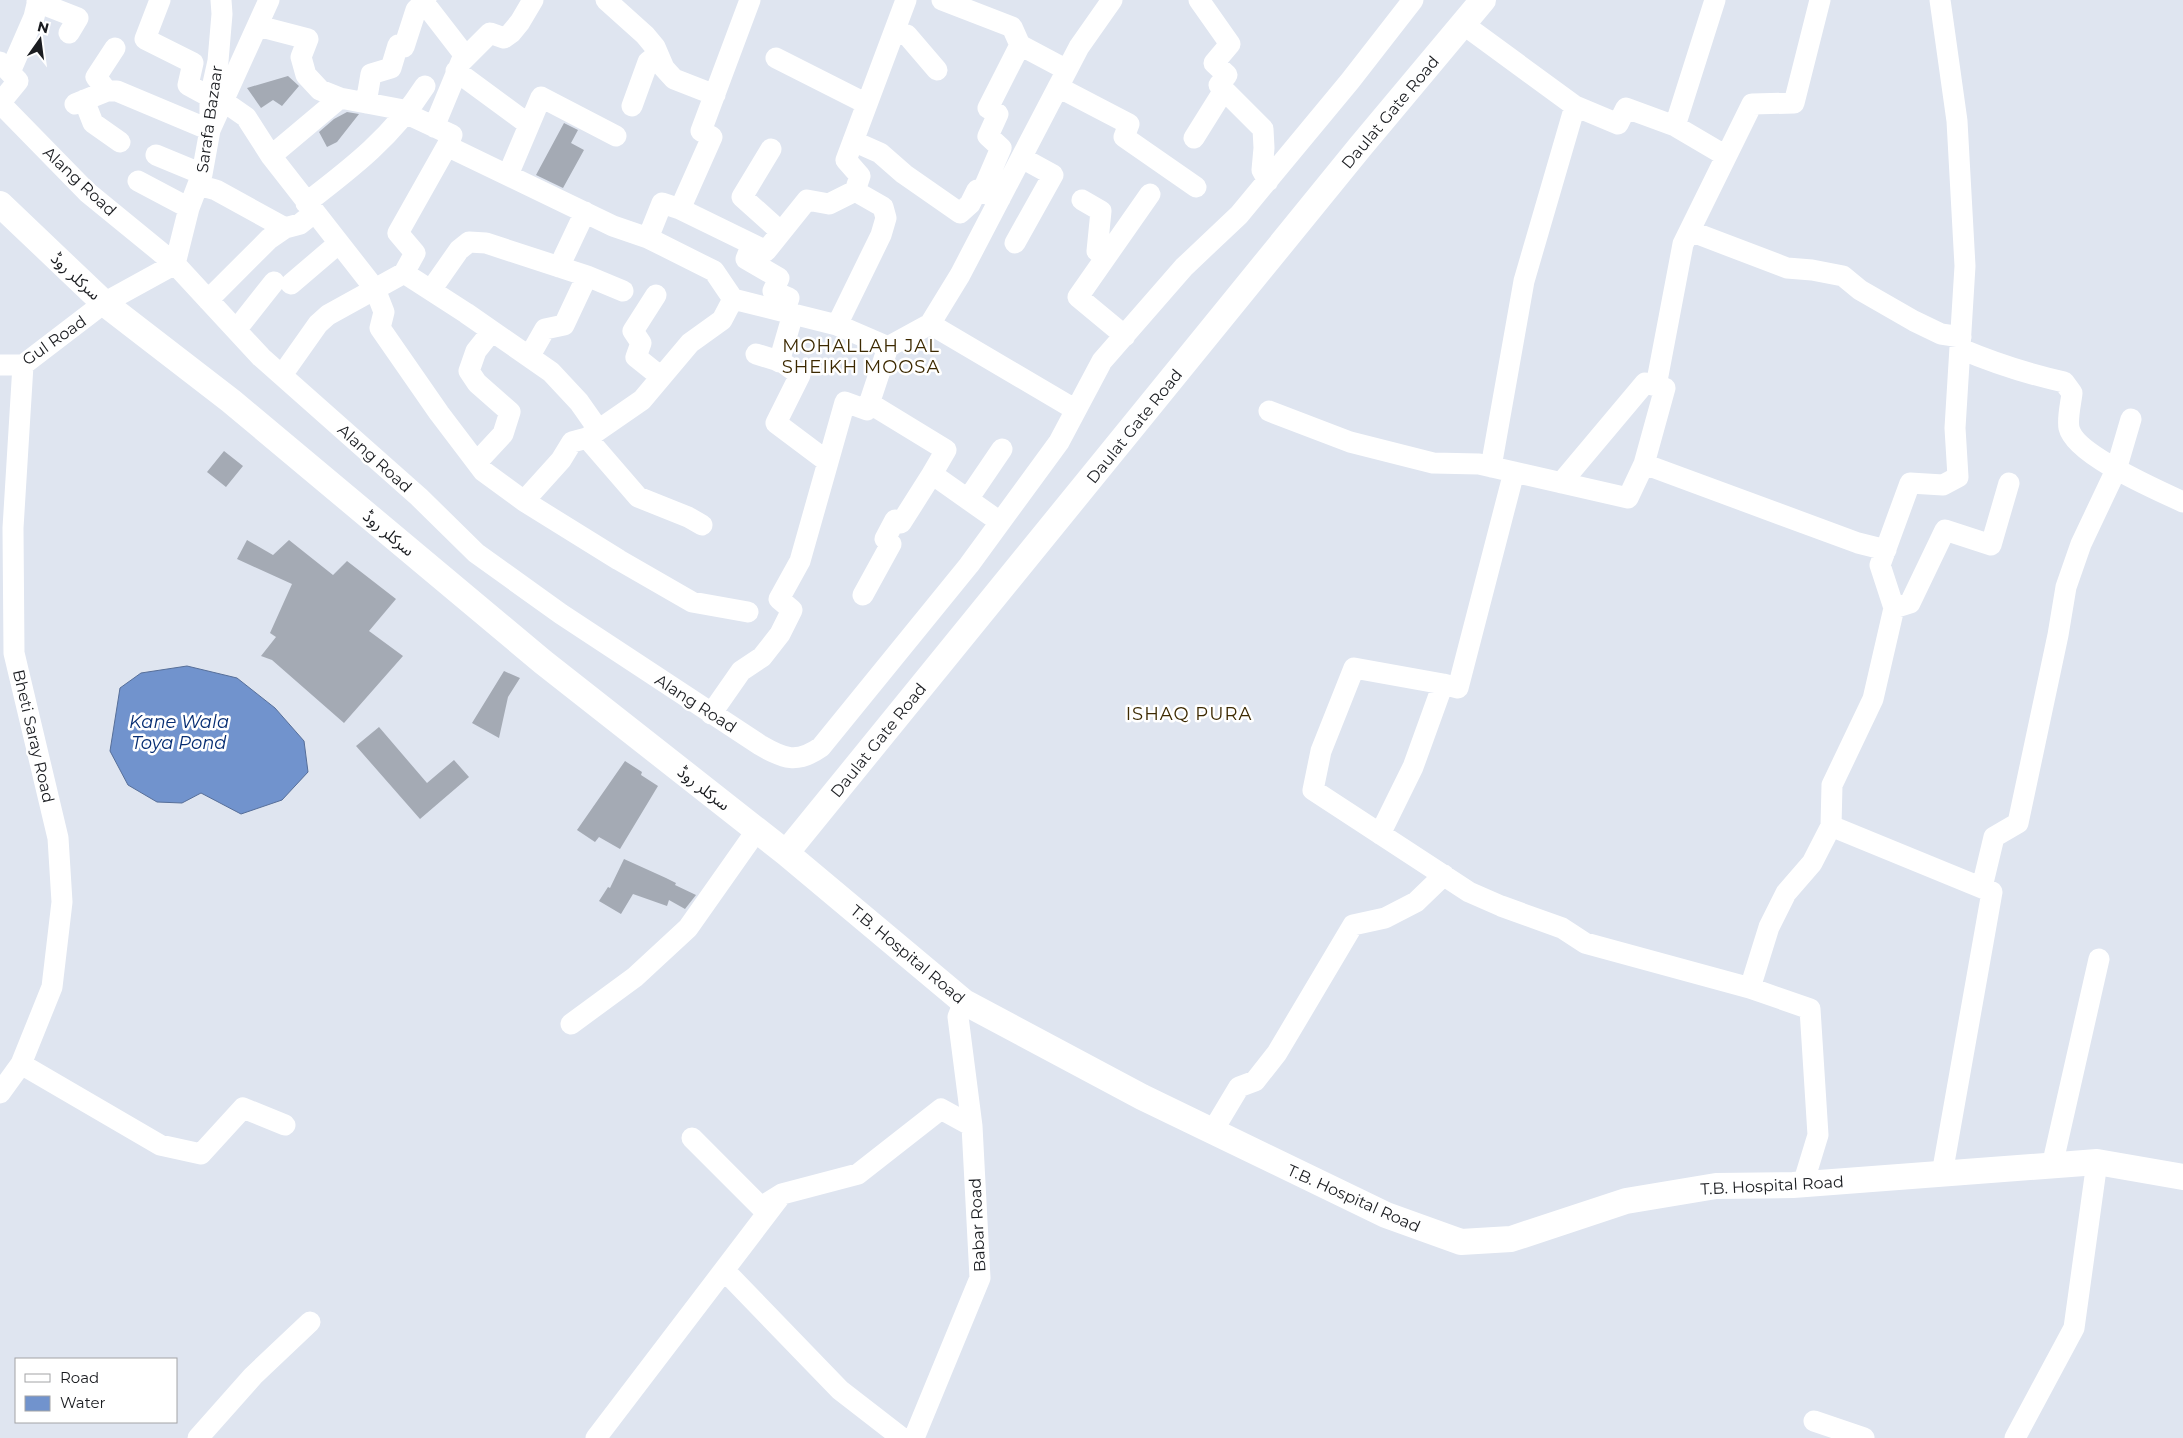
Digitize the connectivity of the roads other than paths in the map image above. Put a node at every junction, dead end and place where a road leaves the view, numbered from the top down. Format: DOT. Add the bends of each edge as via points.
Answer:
graph roads {
  1 [pos="160,0"];
  2 [pos="221,0"];
  3 [pos="269,0"];
  4 [pos="533,0"];
  5 [pos="606,0"];
  6 [pos="750,0"];
  7 [pos="906,0"];
  8 [pos="942,0"];
  9 [pos="1112,0"];
  10 [pos="1199,0"];
  11 [pos="1413,0"];
  12 [pos="1483,0"];
  13 [pos="1715,0"];
  14 [pos="1820,0"];
  15 [pos="1940,0"];
  16 [pos="37,1"];
  17 [pos="424,1"];
  18 [pos="985,8"];
  19 [pos="1463,24"];
  20 [pos="258,26"];
  21 [pos="894,32"];
  22 [pos="69,33"];
  23 [pos="1020,45"];
  24 [pos="115,48"];
  25 [pos="658,54"];
  26 [pos="776,58"];
  27 [pos="461,64"];
  28 [pos="5,67"];
  29 [pos="937,70"];
  30 [pos="1063,79"];
  31 [pos="425,86"];
  32 [pos="1224,90"];
  33 [pos="107,91"];
  34 [pos="715,95"];
  35 [pos="340,98"];
  36 [pos="217,99"];
  37 [pos="0,102"];
  38 [pos="366,103"];
  39 [pos="867,104"];
  40 [pos="632,106"];
  41 [pos="1575,106"];
  42 [pos="408,113"];
  43 [pos="528,124"];
  44 [pos="1675,126"];
  45 [pos="434,127"];
  46 [pos="210,130"];
  47 [pos="616,136"];
  48 [pos="1194,138"];
  49 [pos="853,141"];
  50 [pos="120,142"];
  51 [pos="447,146"];
  52 [pos="771,149"];
  53 [pos="156,155"];
  54 [pos="271,156"];
  55 [pos="1726,156"];
  56 [pos="1022,158"];
  57 [pos="508,175"];
  58 [pos="200,180"];
  59 [pos="1268,181"];
  60 [pos="138,182"];
  61 [pos="1196,187"];
  62 [pos="855,191"];
  63 [pos="1150,194"];
  64 [pos="991,195"];
  65 [pos="1082,200"];
  66 [pos="0,204"];
  67 [pos="310,207"];
  68 [pos="189,208"];
  69 [pos="680,209"];
  70 [pos="585,212"];
  71 [pos="285,228"];
  72 [pos="1690,230"];
  73 [pos="781,232"];
  74 [pos="648,238"];
  75 [pos="339,243"];
  76 [pos="1015,243"];
  77 [pos="752,244"];
  78 [pos="1106,257"];
  79 [pos="175,264"];
  80 [pos="559,267"];
  81 [pos="404,273"];
  82 [pos="587,276"];
  83 [pos="375,289"];
  84 [pos="431,290"];
  85 [pos="623,291"];
  86 [pos="656,295"];
  87 [pos="733,299"];
  88 [pos="208,300"];
  89 [pos="104,303"];
  90 [pos="788,313"];
  91 [pos="930,324"];
  92 [pos="837,325"];
  93 [pos="236,330"];
  94 [pos="492,331"];
  95 [pos="1125,336"];
  96 [pos="1961,343"];
  97 [pos="888,347"];
  98 [pos="756,354"];
  99 [pos="529,357"];
  100 [pos="779,362"];
  101 [pos="24,365"];
  102 [pos="0,366"];
  103 [pos="282,376"];
  104 [pos="661,377"];
  105 [pos="1656,386"];
  106 [pos="869,403"];
  107 [pos="1076,410"];
  108 [pos="1269,411"];
  109 [pos="2131,418"];
  110 [pos="592,433"];
  111 [pos="1002,448"];
  112 [pos="477,462"];
  113 [pos="828,462"];
  114 [pos="1644,464"];
  115 [pos="1491,467"];
  116 [pos="2116,470"];
  117 [pos="1514,472"];
  118 [pos="932,474"];
  119 [pos="1560,483"];
  120 [pos="2009,483"];
  121 [pos="968,499"];
  122 [pos="524,501"];
  123 [pos="2183,502"];
  124 [pos="1000,522"];
  125 [pos="702,525"];
  126 [pos="1886,550"];
  127 [pos="863,595"];
  128 [pos="1894,608"];
  129 [pos="748,612"];
  130 [pos="1443,684"];
  131 [pos="712,714"];
  132 [pos="1831,826"];
  133 [pos="757,830"];
  134 [pos="1380,834"];
  135 [pos="786,853"];
  136 [pos="1444,875"];
  137 [pos="1982,887"];
  138 [pos="2099,959"];
  139 [pos="1750,988"];
  140 [pos="964,1002"];
  141 [pos="571,1024"];
  142 [pos="21,1064"];
  143 [pos="0,1093"];
  144 [pos="285,1125"];
  145 [pos="972,1126"];
  146 [pos="1212,1132"];
  147 [pos="692,1138"];
  148 [pos="2097,1162"];
  149 [pos="2052,1166"];
  150 [pos="1942,1174"];
  151 [pos="2183,1177"];
  152 [pos="1803,1184"];
  153 [pos="782,1194"];
  154 [pos="724,1270"];
  155 [pos="310,1322"];
  156 [pos="1814,1421"];
  157 [pos="198,1438"];
  158 [pos="596,1438"];
  159 [pos="902,1438"];
  160 [pos="914,1438"];
  161 [pos="1864,1438"];
  162 [pos="2015,1438"];
  1 -- 36 [label="street" via="145,39 193,64 188,85"];
  2 -- 36 [label="street, Sarafa Bazaar"];
  3 -- 20 [label="street"];
  4 -- 27 [label="street" via="511,33 504,38 490,33"];
  5 -- 25 [label="street" via="645,36"];
  6 -- 34 [label="street"];
  7 -- 21 [label="street"];
  8 -- 18 [label="street"];
  9 -- 30 [label="street" via="1079,47"];
  10 -- 32 [label="street" via="1230,44 1214,63 1227,75 1219,85"];
  11 -- 59 [label="street"];
  12 -- 19 [label="main road, Daulat Gate Road"];
  13 -- 44 [label="street"];
  14 -- 55 [label="street" via="1794,103 1752,104"];
  15 -- 96 [label="street" via="1957,121 1965,266"];
  16 -- 22 [label="street" via="78,18"];
  16 -- 28 [label="street" via="34,17"];
  17 -- 27 [label="street"];
  17 -- 38 [label="street" via="416,10 404,47 398,46 391,68 371,74"];
  18 -- 23 [label="street" via="1012,28"];
  19 -- 41 [label="street"];
  19 -- 135 [label="main road, Daulat Gate Road"];
  20 -- 35 [label="street" via="308,39 301,57 306,75 320,90"];
  20 -- 36 [label="street"];
  21 -- 29 [label="street" via="907,35"];
  21 -- 39 [label="street"];
  23 -- 30 [label="street"];
  23 -- 64 [label="street" via="988,108 998,114 988,136 1001,148"];
  24 -- 33 [label="street" via="96,77"];
  25 -- 34 [label="street" via="674,79"];
  25 -- 40 [label="street" via="648,62"];
  26 -- 39 [label="street"];
  27 -- 43 [label="street"];
  27 -- 45 [label="street"];
  28 -- 37 [label="street" via="18,81"];
  30 -- 56 [label="street"];
  30 -- 61 [label="street" via="1129,124 1124,137"];
  31 -- 42 [label="street"];
  32 -- 48 [label="street"];
  32 -- 59 [label="street" via="1263,129 1262,170"];
  33 -- 46 [label="street" via="117,91"];
  33 -- 50 [label="street" via="80,102 93,123"];
  34 -- 69 [label="street" via="701,131 712,137"];
  35 -- 38 [label="street"];
  35 -- 54 [label="street"];
  36 -- 46 [label="street, Sarafa Bazaar"];
  36 -- 54 [label="street" via="246,117"];
  37 -- 79 [label="street, Alang Road" via="87,192"];
  38 -- 42 [label="street"];
  39 -- 49 [label="street"];
  41 -- 44 [label="street" via="1618,124 1626,108"];
  41 -- 115 [label="street" via="1524,281"];
  42 -- 45 [label="street"];
  42 -- 67 [label="street"];
  43 -- 47 [label="street" via="541,97"];
  43 -- 57 [label="street"];
  44 -- 55 [label="street"];
  45 -- 51 [label="street" via="452,135"];
  46 -- 58 [label="street, Sarafa Bazaar"];
  49 -- 62 [label="street" via="846,160 860,176"];
  49 -- 64 [label="street" via="880,153 960,213 970,204 977,190"];
  51 -- 57 [label="street"];
  51 -- 81 [label="street" via="398,233 415,253"];
  52 -- 73 [label="street" via="742,197"];
  53 -- 58 [label="street"];
  54 -- 67 [label="street"];
  55 -- 72 [label="street"];
  56 -- 64 [label="street"];
  56 -- 76 [label="street" via="1053,175"];
  57 -- 70 [label="street"];
  58 -- 68 [label="street, Sarafa Bazaar"];
  58 -- 71 [label="street"];
  59 -- 95 [label="street" via="1240,215 1184,267"];
  60 -- 68 [label="street"];
  62 -- 73 [label="street" via="829,204 807,200"];
  62 -- 92 [label="street" via="883,207 886,218 881,235"];
  63 -- 78 [label="street"];
  64 -- 91 [label="street" via="960,275"];
  65 -- 78 [label="street" via="1102,211 1097,251"];
  66 -- 89 [label="main road, سرکلر روڈ"];
  67 -- 71 [label="street" via="300,224"];
  67 -- 75 [label="street"];
  68 -- 79 [label="street, Sarafa Bazaar"];
  69 -- 74 [label="street" via="662,203"];
  69 -- 77 [label="street"];
  70 -- 74 [label="street"];
  70 -- 80 [label="street"];
  71 -- 88 [label="street" via="259,248"];
  72 -- 96 [label="street" via="1787,268 1843,276 1860,290 1914,321"];
  72 -- 105 [label="street" via="1683,244"];
  73 -- 77 [label="street" via="766,251"];
  74 -- 87 [label="street" via="714,272"];
  75 -- 83 [label="street"];
  75 -- 93 [label="street" via="283,283"];
  77 -- 90 [label="street" via="746,259 779,278 773,291 788,298"];
  78 -- 95 [label="street" via="1078,297"];
  79 -- 88 [label="street, Alang Road"];
  79 -- 89 [label="street, Gul Road"];
  80 -- 82 [label="street"];
  80 -- 84 [label="street" via="486,243 469,242 458,250"];
  81 -- 83 [label="street"];
  81 -- 84 [label="street"];
  82 -- 85 [label="street"];
  82 -- 99 [label="street" via="564,325 545,329"];
  83 -- 103 [label="street" via="318,324"];
  83 -- 112 [label="street" via="384,312 380,328 438,413"];
  84 -- 94 [label="street"];
  86 -- 104 [label="street" via="634,331 641,343 636,357"];
  87 -- 90 [label="street"];
  87 -- 104 [label="street" via="722,320 690,343"];
  88 -- 93 [label="street, Alang Road"];
  89 -- 101 [label="street, Gul Road"];
  89 -- 133 [label="main road, سرکلر روڈ" via="231,401 543,662"];
  90 -- 92 [label="street"];
  90 -- 100 [label="street"];
  91 -- 97 [label="street"];
  91 -- 107 [label="street"];
  92 -- 97 [label="street"];
  93 -- 103 [label="street, Alang Road"];
  94 -- 99 [label="street"];
  94 -- 112 [label="street" via="476,351 469,371 477,383 510,412 503,434"];
  95 -- 107 [label="street" via="1102,361"];
  96 -- 116 [label="street" via="1990,362 2064,382 2072,393 2069,427 2075,439"];
  96 -- 126 [label="street" via="1955,428 1958,477 1943,485 1910,483"];
  97 -- 106 [label="street"];
  98 -- 100 [label="street"];
  99 -- 110 [label="street" via="551,372 579,402"];
  100 -- 113 [label="street" via="800,375 776,423"];
  101 -- 102 [label="street, Gul Road"];
  101 -- 142 [label="street, Bheti Saray Road" via="13,528 14,653 58,838 62,902 52,987"];
  103 -- 131 [label="street, Alang Road" via="419,497 476,553"];
  104 -- 110 [label="street" via="642,400"];
  105 -- 114 [label="street" via="1665,388"];
  105 -- 119 [label="street" via="1645,383"];
  106 -- 113 [label="street" via="867,410 845,402"];
  106 -- 118 [label="street" via="946,450"];
  107 -- 124 [label="street" via="1059,442"];
  108 -- 115 [label="street" via="1359,444 1433,463"];
  109 -- 116 [label="street"];
  110 -- 122 [label="street" via="572,442 561,460"];
  110 -- 125 [label="street" via="638,497 688,516"];
  111 -- 121 [label="street"];
  112 -- 122 [label="street" via="483,471"];
  113 -- 131 [label="street" via="800,561 779,599 792,610 780,634 762,657 741,672"];
  114 -- 119 [label="street" via="1628,498"];
  114 -- 126 [label="street" via="1858,543"];
  115 -- 117 [label="street"];
  116 -- 123 [label="street"];
  116 -- 137 [label="street" via="2081,544 2066,587 2018,823 1994,837"];
  117 -- 119 [label="street"];
  117 -- 130 [label="street" via="1458,688"];
  118 -- 121 [label="street"];
  118 -- 127 [label="street" via="901,523 895,520 885,539 891,544"];
  120 -- 128 [label="street" via="1991,545 1945,530 1910,603"];
  121 -- 124 [label="street"];
  122 -- 129 [label="street" via="692,602"];
  124 -- 131 [label="street, Alang Road" via="821,747 810,755 792,759 772,752"];
  126 -- 128 [label="street" via="1880,565"];
  128 -- 132 [label="street" via="1873,699 1832,785"];
  130 -- 134 [label="street" via="1412,767"];
  130 -- 134 [label="street" via="1354,668 1319,758 1312,790"];
  132 -- 137 [label="street"];
  132 -- 139 [label="street" via="1812,863 1786,893 1769,927"];
  133 -- 135 [label="main road, سرکلر روڈ"];
  133 -- 141 [label="street" via="688,928 635,977"];
  134 -- 136 [label="street"];
  135 -- 140 [label="main road, T.B. Hospital Road"];
  136 -- 139 [label="street" via="1477,895 1562,928 1585,943"];
  136 -- 146 [label="street" via="1416,902 1385,918 1353,925 1277,1053 1255,1081 1239,1086"];
  137 -- 150 [label="street" via="1992,892"];
  138 -- 149 [label="street"];
  139 -- 152 [label="street" via="1810,1009 1818,1135"];
  140 -- 145 [label="street, Babar Road" via="958,1017"];
  140 -- 146 [label="main road, T.B. Hospital Road"];
  142 -- 143 [label="street, Bheti Saray Road"];
  142 -- 144 [label="street" via="160,1145 201,1154 243,1108"];
  145 -- 153 [label="street" via="941,1109 858,1174"];
  145 -- 160 [label="street, Babar Road" via="980,1278"];
  146 -- 152 [label="main road, T.B. Hospital Road" via="1386,1215 1461,1242 1511,1239 1626,1201 1716,1186"];
  147 -- 153 [label="street" via="761,1206"];
  148 -- 149 [label="main road, T.B. Hospital Road"];
  148 -- 151 [label="main road, T.B. Hospital Road"];
  148 -- 162 [label="street" via="2074,1328"];
  149 -- 150 [label="main road, T.B. Hospital Road"];
  150 -- 152 [label="main road, T.B. Hospital Road"];
  153 -- 154 [label="street"];
  154 -- 158 [label="street"];
  154 -- 159 [label="street" via="840,1390"];
  155 -- 157 [label="street" via="253,1376"];
  156 -- 161 [label="street"];
}
